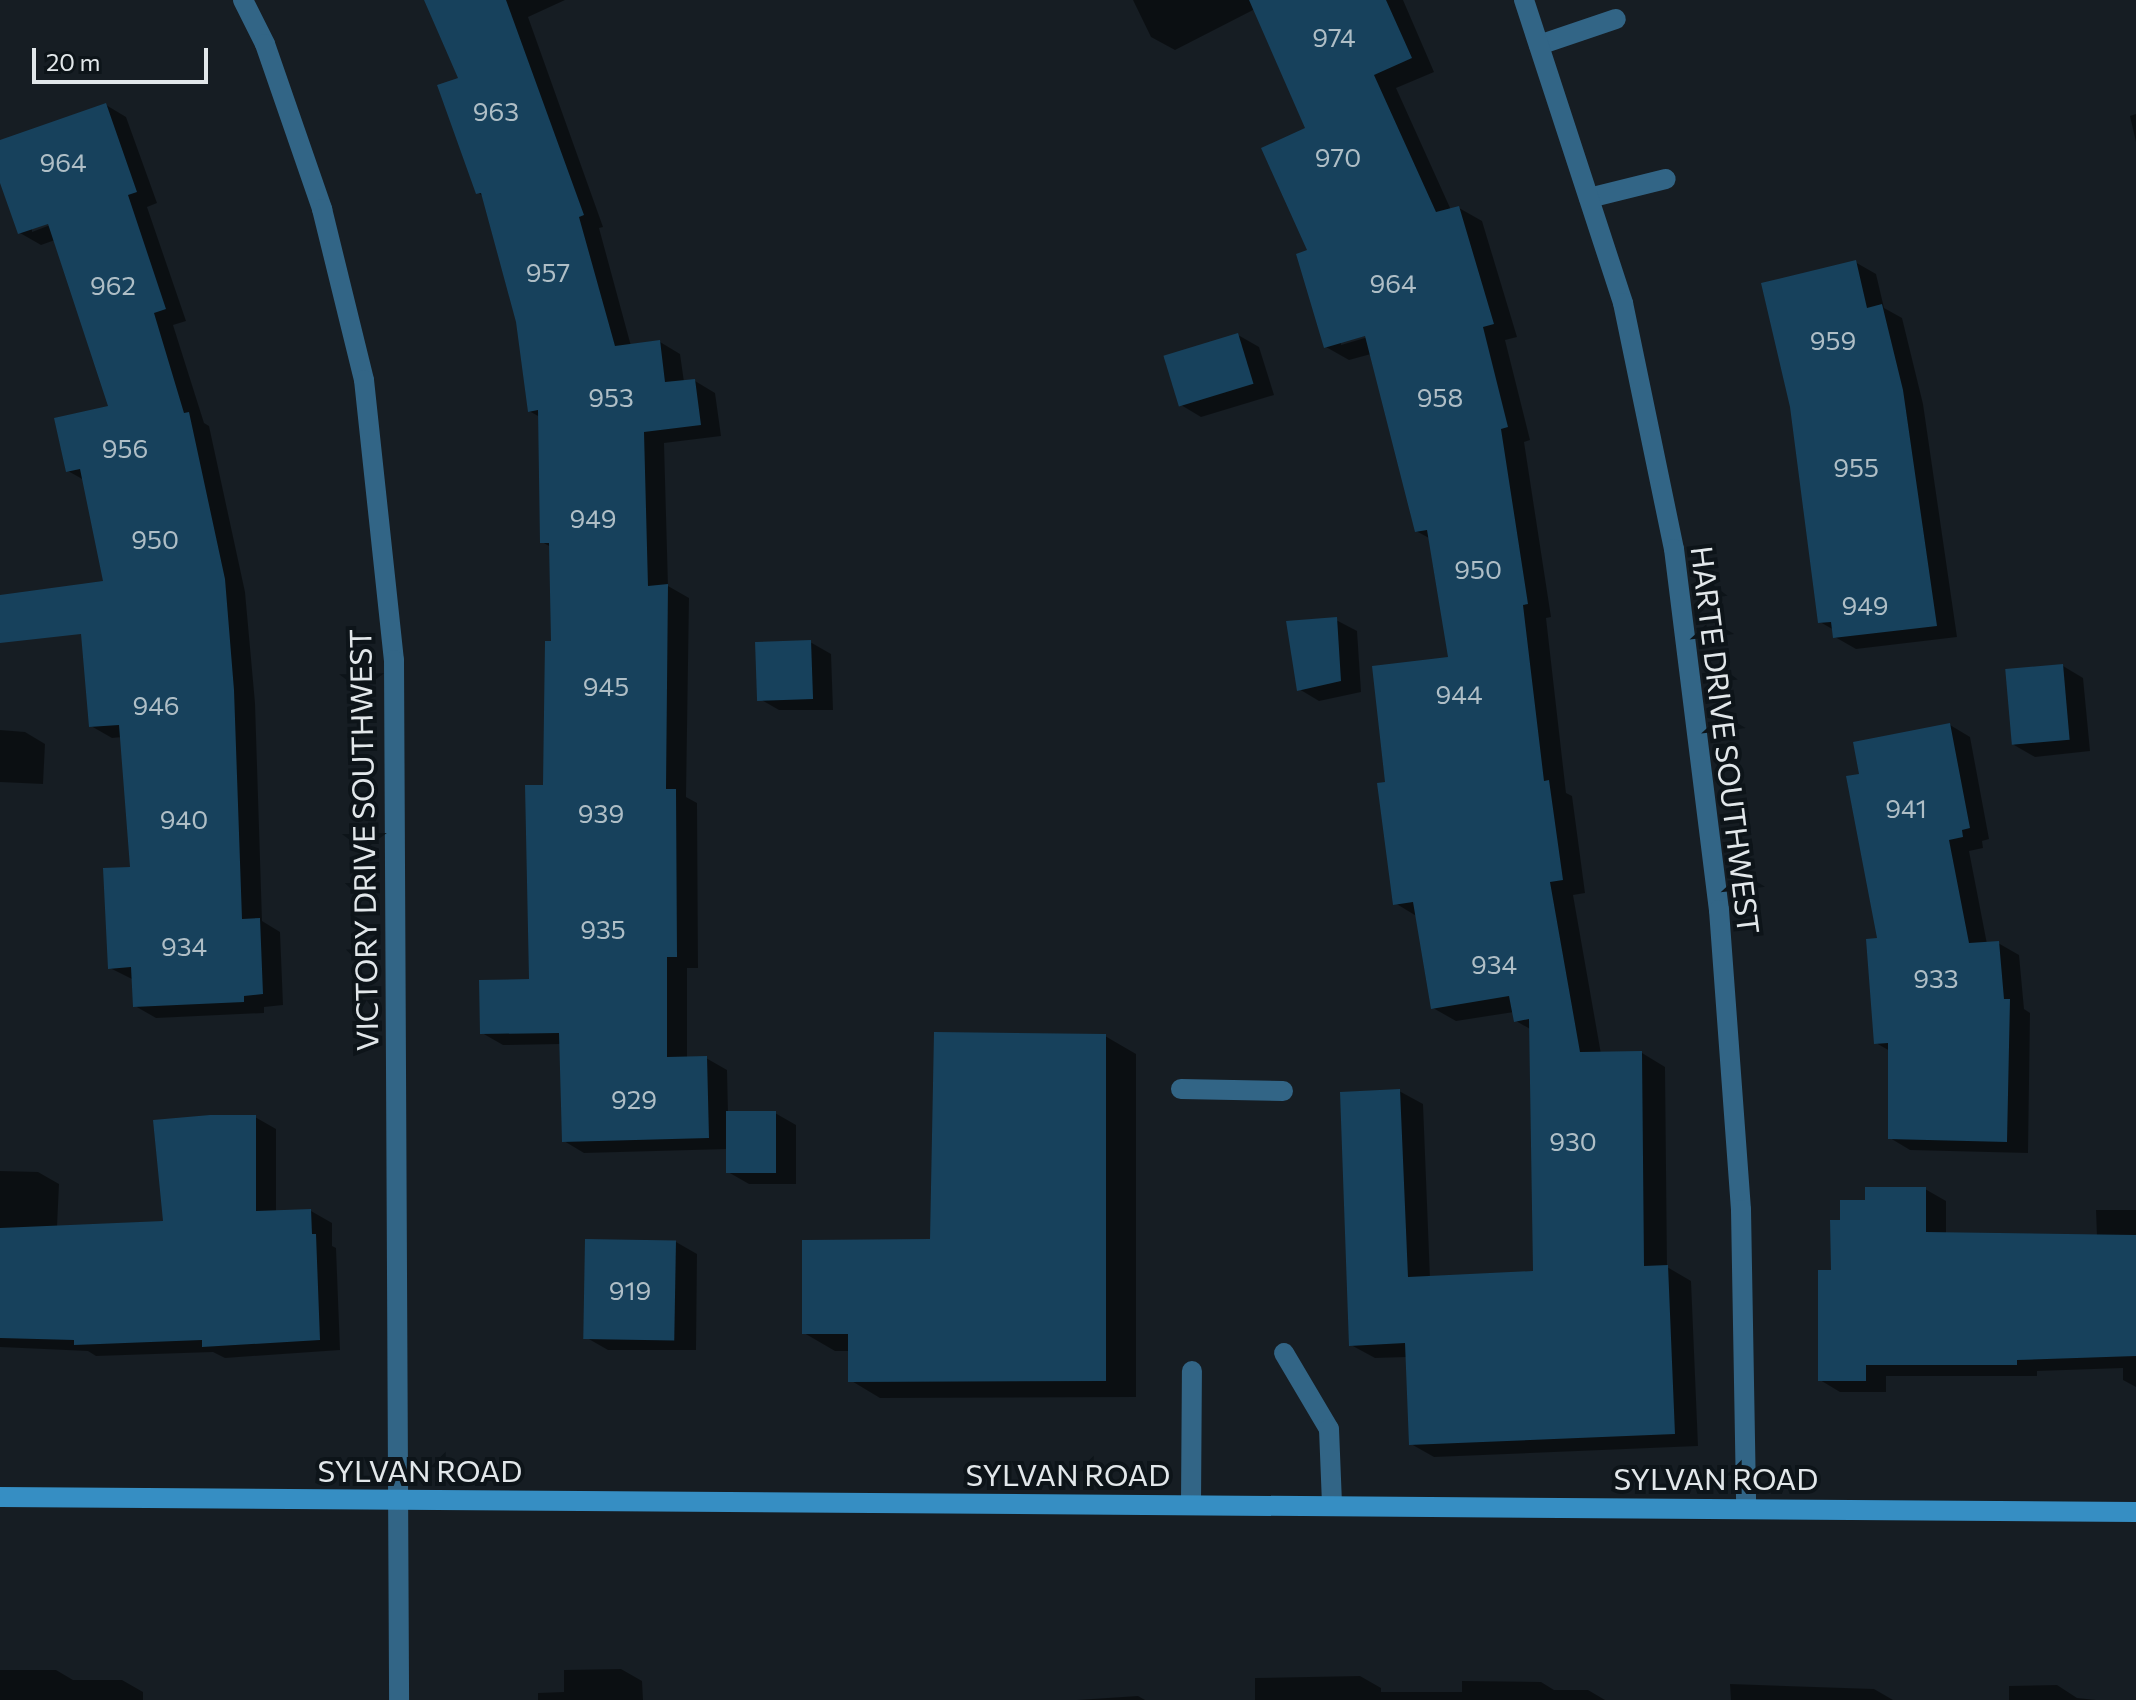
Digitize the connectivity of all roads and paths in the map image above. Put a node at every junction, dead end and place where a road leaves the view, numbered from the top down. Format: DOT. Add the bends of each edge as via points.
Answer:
graph roads {
  1 [pos="243,0"];
  2 [pos="1524,0"];
  3 [pos="1616,19"];
  4 [pos="1539,45"];
  5 [pos="1666,179"];
  6 [pos="1589,198"];
  7 [pos="1181,1089"];
  8 [pos="1283,1091"];
  9 [pos="1284,1353"];
  10 [pos="1192,1371"];
  11 [pos="0,1497"];
  12 [pos="398,1500"];
  13 [pos="1191,1504"];
  14 [pos="1332,1505"];
  15 [pos="1746,1508"];
  16 [pos="2136,1512"];
  17 [pos="399,1700"];
  1 -- 12 [label="street, VICTORY DRIVE SOUTHWEST" via="265,44 322,209 364,380 394,660"];
  2 -- 4 [label="street, HARTE DRIVE SOUTHWEST"];
  3 -- 4 [label="street"];
  4 -- 6 [label="street, HARTE DRIVE SOUTHWEST"];
  5 -- 6 [label="street"];
  6 -- 15 [label="street, HARTE DRIVE SOUTHWEST" via="1623,303 1674,549 1719,910 1741,1210"];
  7 -- 8 [label="street"];
  9 -- 14 [label="street" via="1329,1429"];
  10 -- 13 [label="street"];
  11 -- 12 [label="main road, SYLVAN ROAD"];
  12 -- 13 [label="main road, SYLVAN ROAD"];
  12 -- 17 [label="street, VICTORY DRIVE SOUTHWEST"];
  13 -- 14 [label="main road, SYLVAN ROAD"];
  14 -- 15 [label="main road, SYLVAN ROAD"];
  15 -- 16 [label="main road, SYLVAN ROAD"];
}
